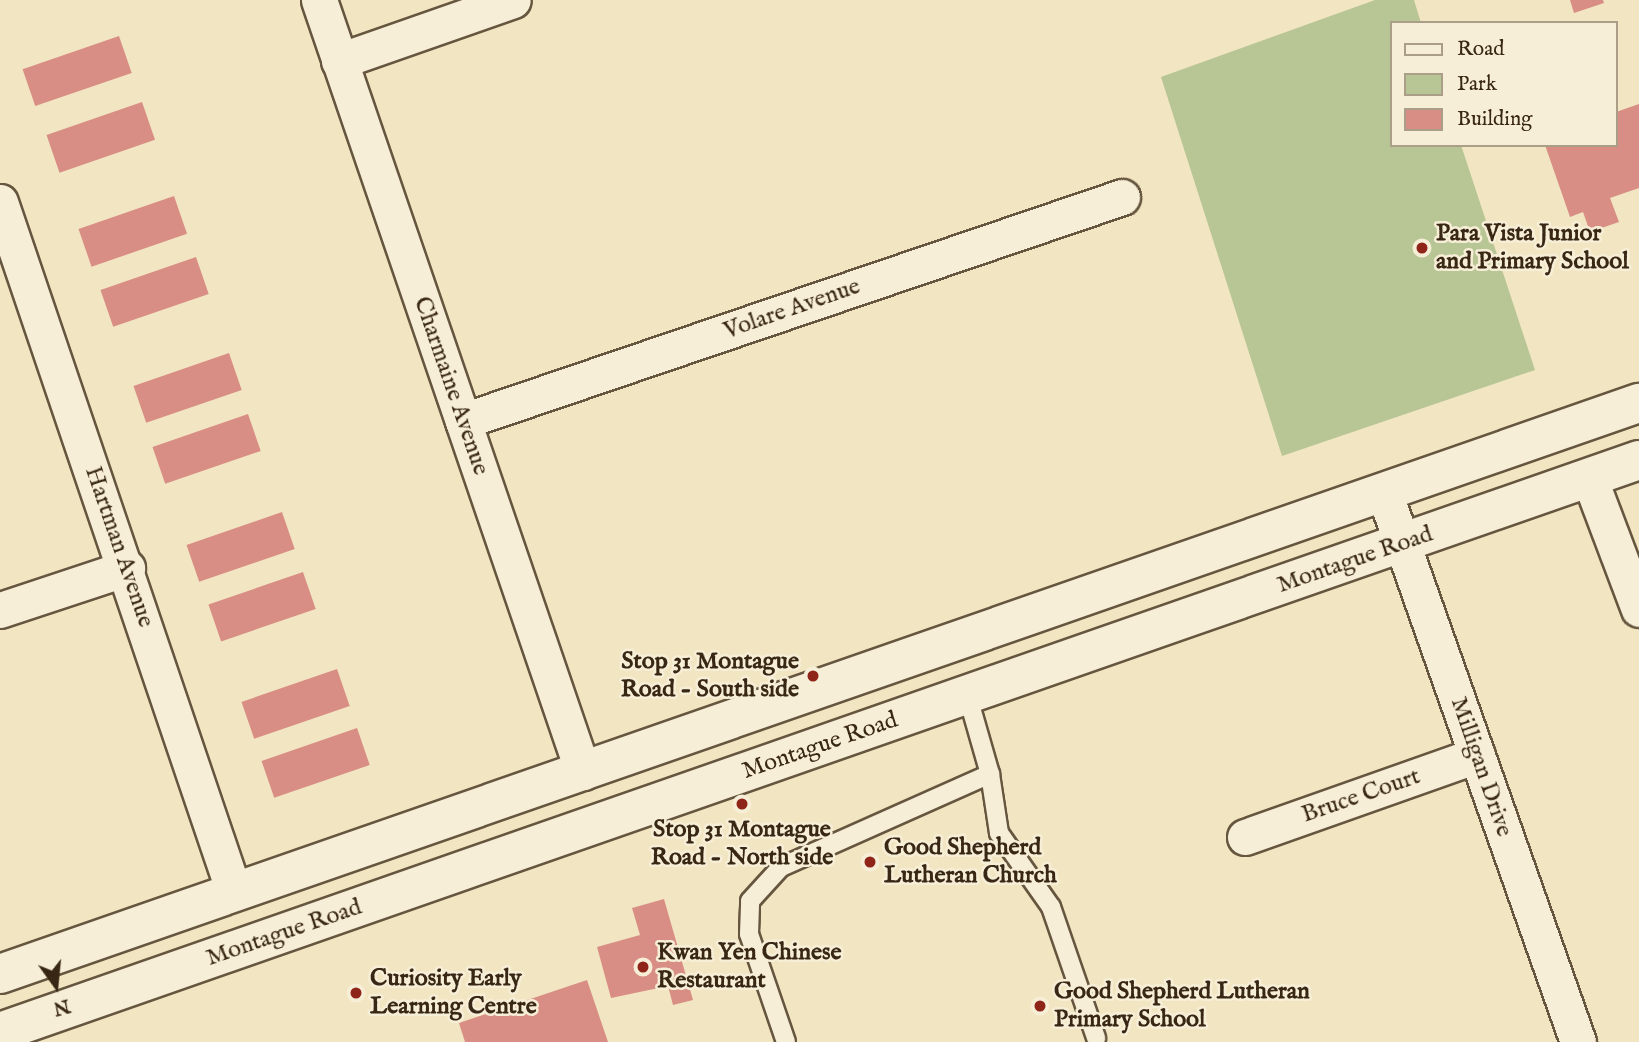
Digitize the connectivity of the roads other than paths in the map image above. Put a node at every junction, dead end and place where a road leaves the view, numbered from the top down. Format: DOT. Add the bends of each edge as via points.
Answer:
graph roads {
  1 [pos="318,0"];
  2 [pos="513,0"];
  3 [pos="340,61"];
  4 [pos="1122,197"];
  5 [pos="0,202"];
  6 [pos="9,260"];
  7 [pos="1639,403"];
  8 [pos="463,421"];
  9 [pos="1639,460"];
  10 [pos="1589,477"];
  11 [pos="1384,492"];
  12 [pos="1403,544"];
  13 [pos="127,568"];
  14 [pos="0,610"];
  15 [pos="1639,610"];
  16 [pos="967,694"];
  17 [pos="1477,755"];
  18 [pos="583,772"];
  19 [pos="990,774"];
  20 [pos="600,822"];
  21 [pos="1245,837"];
  22 [pos="234,892"];
  23 [pos="0,974"];
  24 [pos="3,1031"];
  25 [pos="1096,1038"];
  26 [pos="786,1042"];
  27 [pos="1578,1042"];
  1 -- 3 [label="street, Charmaine Avenue"];
  2 -- 3 [label="street"];
  3 -- 8 [label="street, Charmaine Avenue"];
  4 -- 8 [label="street, Volare Avenue"];
  5 -- 6 [label="street, Hartman Avenue"];
  6 -- 13 [label="street, Hartman Avenue"];
  7 -- 11 [label="main road"];
  8 -- 18 [label="street, Charmaine Avenue"];
  9 -- 10 [label="main road, Montague Road"];
  10 -- 12 [label="main road, Montague Road"];
  10 -- 15 [label="street"];
  11 -- 12 [label="street, Milligan Drive"];
  11 -- 18 [label="main road"];
  12 -- 16 [label="main road, Montague Road"];
  12 -- 17 [label="street, Milligan Drive"];
  13 -- 14 [label="street"];
  13 -- 22 [label="street, Hartman Avenue"];
  16 -- 19 [label="lane"];
  16 -- 20 [label="main road, Montague Road"];
  17 -- 21 [label="street, Bruce Court"];
  17 -- 27 [label="street, Milligan Drive"];
  18 -- 20 [label="main road"];
  18 -- 22 [label="main road"];
  19 -- 25 [label="lane" via="999,833 1051,907"];
  19 -- 26 [label="lane" via="781,867 757,891 746,921"];
  20 -- 24 [label="main road, Montague Road"];
  22 -- 23 [label="main road"];
}
